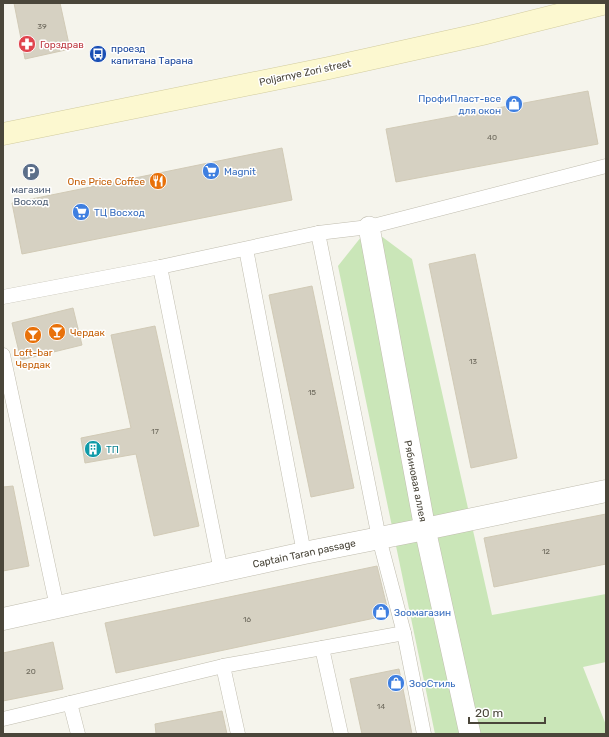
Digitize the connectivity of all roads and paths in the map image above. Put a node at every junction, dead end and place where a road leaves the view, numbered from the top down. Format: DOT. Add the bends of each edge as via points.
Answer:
graph roads {
  1 [pos="605,8"];
  2 [pos="3,134"];
  3 [pos="606,166"];
  4 [pos="369,226"];
  5 [pos="318,232"];
  6 [pos="246,249"];
  7 [pos="160,267"];
  8 [pos="3,297"];
  9 [pos="3,356"];
  10 [pos="606,490"];
  11 [pos="425,530"];
  12 [pos="379,538"];
  13 [pos="304,553"];
  14 [pos="221,571"];
  15 [pos="57,607"];
  16 [pos="3,619"];
  17 [pos="404,633"];
  18 [pos="322,648"];
  19 [pos="223,666"];
  20 [pos="70,703"];
  21 [pos="3,719"];
  22 [pos="78,734"];
  23 [pos="238,734"];
  24 [pos="341,734"];
  25 [pos="424,734"];
  26 [pos="470,734"];
  1 -- 2 [label="main road, Poljarnye Zori street"];
  3 -- 4 [label="lane"];
  4 -- 5 [label="lane"];
  4 -- 11 [label="street, Рябиновая аллея"];
  5 -- 6 [label="lane"];
  5 -- 12 [label="lane"];
  6 -- 7 [label="lane"];
  6 -- 13 [label="lane"];
  7 -- 8 [label="lane"];
  7 -- 14 [label="lane"];
  9 -- 15 [label="lane"];
  10 -- 11 [label="street, Captain Taran passage"];
  11 -- 12 [label="street, Captain Taran passage"];
  11 -- 26 [label="street, Рябиновая аллея"];
  12 -- 13 [label="street, Captain Taran passage"];
  12 -- 17 [label="lane"];
  13 -- 14 [label="street, Captain Taran passage"];
  14 -- 15 [label="street, Captain Taran passage"];
  15 -- 16 [label="street, Captain Taran passage"];
  17 -- 18 [label="lane"];
  17 -- 25 [label="lane"];
  18 -- 19 [label="lane"];
  18 -- 24 [label="lane"];
  19 -- 20 [label="lane"];
  19 -- 23 [label="lane"];
  20 -- 21 [label="lane"];
  20 -- 22 [label="lane"];
}
